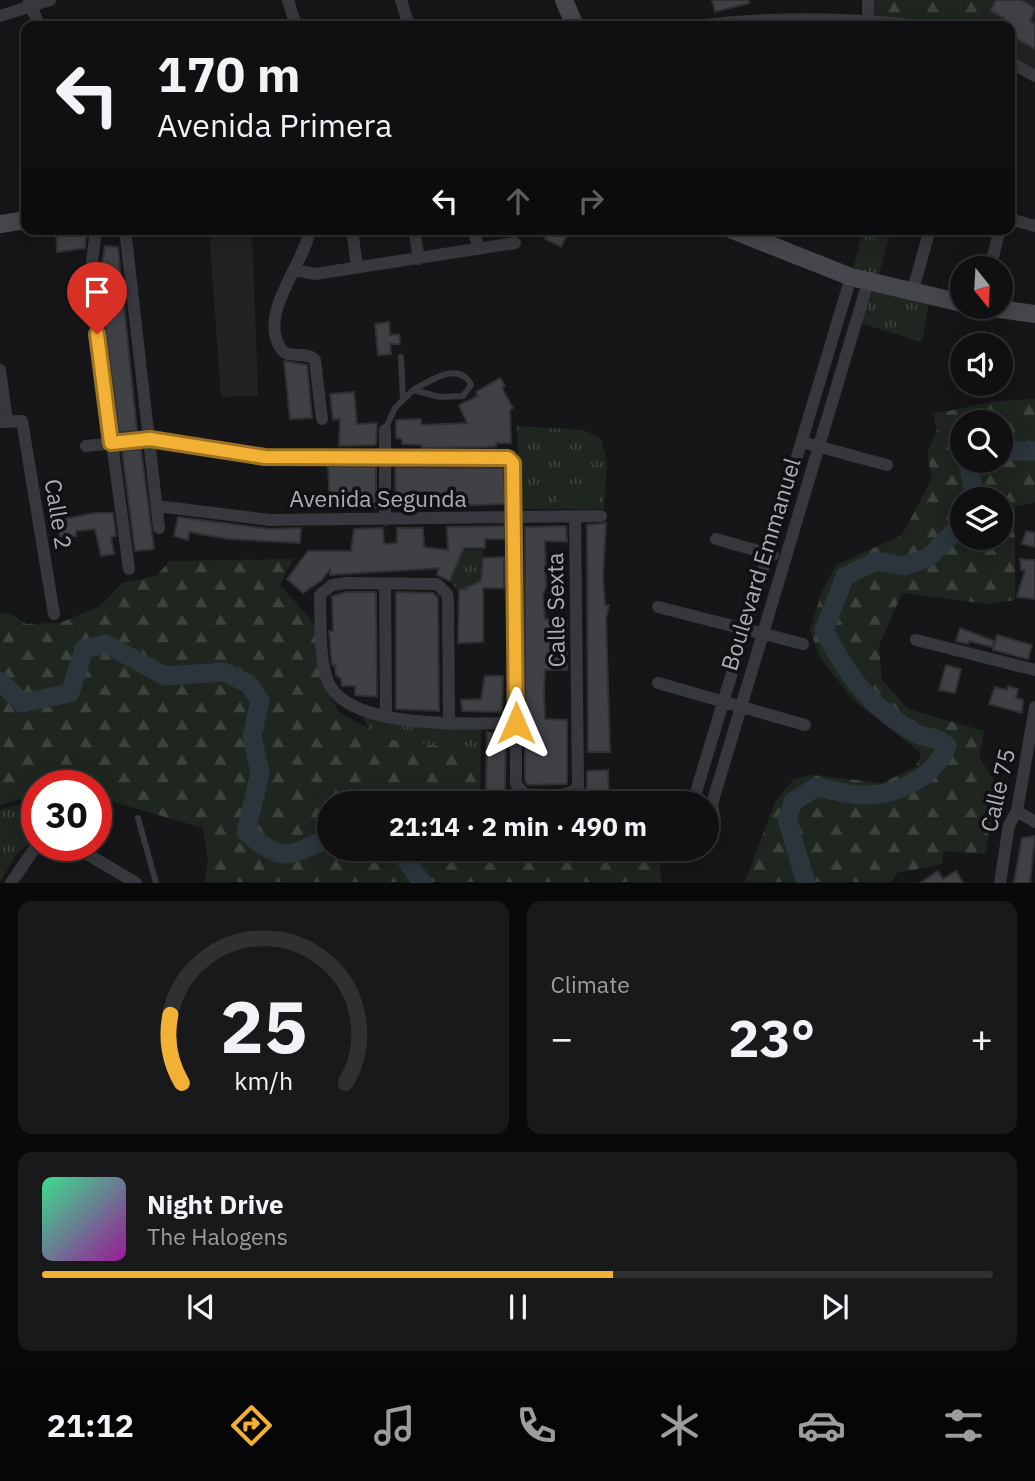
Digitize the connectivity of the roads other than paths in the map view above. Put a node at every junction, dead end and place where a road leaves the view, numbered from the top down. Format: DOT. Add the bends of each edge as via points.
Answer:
graph roads {
  1 [pos="50,0"];
  2 [pos="288,0"];
  3 [pos="401,0"];
  4 [pos="564,0"];
  5 [pos="869,0"];
  6 [pos="30,3"];
  7 [pos="0,16"];
  8 [pos="36,21"];
  9 [pos="294,21"];
  10 [pos="407,21"];
  11 [pos="573,21"];
  12 [pos="868,21"];
  13 [pos="1015,65"];
  14 [pos="1035,76"];
  15 [pos="1015,220"];
  16 [pos="21,221"];
  17 [pos="0,224"];
  18 [pos="1035,226"];
  19 [pos="95,235"];
  20 [pos="126,235"];
  21 [pos="309,235"];
  22 [pos="353,235"];
  23 [pos="416,235"];
  24 [pos="475,235"];
  25 [pos="745,235"];
  26 [pos="928,235"];
  27 [pos="998,235"];
  28 [pos="515,243"];
  29 [pos="479,250"];
  30 [pos="993,256"];
  31 [pos="419,259"];
  32 [pos="357,267"];
  33 [pos="295,270"];
  34 [pos="859,280"];
  35 [pos="912,293"];
  36 [pos="950,301"];
  37 [pos="1013,311"];
  38 [pos="1035,314"];
  39 [pos="401,357"];
  40 [pos="0,370"];
  41 [pos="413,390"];
  42 [pos="403,399"];
  43 [pos="323,419"];
  44 [pos="4,422"];
  45 [pos="385,430"];
  46 [pos="150,439"];
  47 [pos="800,442"];
  48 [pos="111,443"];
  49 [pos="86,446"];
  50 [pos="817,447"];
  51 [pos="386,458"];
  52 [pos="887,465"];
  53 [pos="157,506"];
  54 [pos="601,516"];
  55 [pos="575,517"];
  56 [pos="514,518"];
  57 [pos="385,520"];
  58 [pos="159,528"];
  59 [pos="716,539"];
  60 [pos="766,554"];
  61 [pos="783,558"];
  62 [pos="129,569"];
  63 [pos="385,583"];
  64 [pos="658,607"];
  65 [pos="54,614"];
  66 [pos="744,628"];
  67 [pos="761,632"];
  68 [pos="916,640"];
  69 [pos="803,644"];
  70 [pos="1035,670"];
  71 [pos="658,683"];
  72 [pos="722,702"];
  73 [pos="739,706"];
  74 [pos="1035,707"];
  75 [pos="386,718"];
  76 [pos="449,721"];
  77 [pos="516,723"];
  78 [pos="805,725"];
  79 [pos="696,791"];
  80 [pos="716,791"];
  81 [pos="1017,811"];
  82 [pos="138,818"];
  83 [pos="1035,822"];
  84 [pos="26,861"];
  85 [pos="99,861"];
  86 [pos="11,883"];
  87 [pos="136,883"];
  88 [pos="156,883"];
  89 [pos="1000,883"];
  1 -- 6 [label="street"];
  2 -- 9 [label="street"];
  3 -- 10 [label="street"];
  4 -- 11 [label="street"];
  5 -- 12 [label="street"];
  6 -- 7 [label="street"];
  6 -- 8 [label="street"];
  13 -- 14 [label="street"];
  15 -- 18 [label="street"];
  16 -- 17 [label="street"];
  19 -- 48 [label="street" via="90,280"];
  20 -- 46 [label="street"];
  21 -- 33 [label="street"];
  22 -- 32 [label="street"];
  23 -- 31 [label="street"];
  24 -- 29 [label="street"];
  25 -- 34 [label="street"];
  26 -- 35 [label="street"];
  27 -- 30 [label="street"];
  28 -- 29 [label="street"];
  29 -- 31 [label="street"];
  31 -- 32 [label="street"];
  32 -- 33 [label="street" via="315,274"];
  33 -- 43 [label="street" via="284,285 276,335 287,354 313,357"];
  34 -- 35 [label="street"];
  34 -- 47 [label="street, Boulevard Emmanuel" via="844,300"];
  34 -- 50 [label="street, Boulevard Emmanuel" via="861,306"];
  35 -- 36 [label="street"];
  37 -- 38 [label="street"];
  39 -- 42 [label="lane"];
  40 -- 44 [label="street"];
  41 -- 41 [label="lane" via="452,373 462,375 471,385 463,396 451,398"];
  41 -- 42 [label="lane"];
  42 -- 45 [label="lane"];
  44 -- 65 [label="street, Calle 2" via="22,421"];
  45 -- 51 [label="street"];
  46 -- 48 [label="street"];
  46 -- 51 [label="street" via="265,457"];
  46 -- 53 [label="street"];
  47 -- 50 [label="street"];
  47 -- 60 [label="street, Boulevard Emmanuel"];
  48 -- 49 [label="street"];
  48 -- 62 [label="street"];
  50 -- 52 [label="street"];
  50 -- 61 [label="street, Boulevard Emmanuel"];
  51 -- 56 [label="street" via="508,458 514,468"];
  51 -- 57 [label="street"];
  53 -- 57 [label="street, Avenida Segunda" via="270,520"];
  53 -- 58 [label="street"];
  54 -- 55 [label="street, Avenida Segunda"];
  55 -- 56 [label="street, Avenida Segunda"];
  55 -- 77 [label="street, Calle Sexta" via="578,786 572,793 524,794 516,784"];
  56 -- 57 [label="street, Avenida Segunda"];
  56 -- 77 [label="street"];
  59 -- 60 [label="street"];
  60 -- 61 [label="street"];
  60 -- 66 [label="street, Boulevard Emmanuel"];
  61 -- 67 [label="street, Boulevard Emmanuel"];
  63 -- 75 [label="street"];
  63 -- 75 [label="street" via="332,585 320,595 326,677 342,699"];
  63 -- 76 [label="street" via="438,584 447,594"];
  64 -- 66 [label="street"];
  66 -- 67 [label="street"];
  66 -- 72 [label="street, Boulevard Emmanuel"];
  67 -- 69 [label="street"];
  67 -- 73 [label="street, Boulevard Emmanuel"];
  68 -- 70 [label="street"];
  71 -- 72 [label="street"];
  72 -- 73 [label="street"];
  72 -- 79 [label="street, Boulevard Emmanuel"];
  73 -- 78 [label="street"];
  73 -- 80 [label="street, Boulevard Emmanuel"];
  74 -- 81 [label="street, Calle 75"];
  75 -- 76 [label="street"];
  76 -- 77 [label="street"];
  81 -- 83 [label="street"];
  81 -- 89 [label="street, Calle 75" via="1009,825"];
  82 -- 88 [label="lane"];
  84 -- 86 [label="street"];
  85 -- 87 [label="street"];
}
